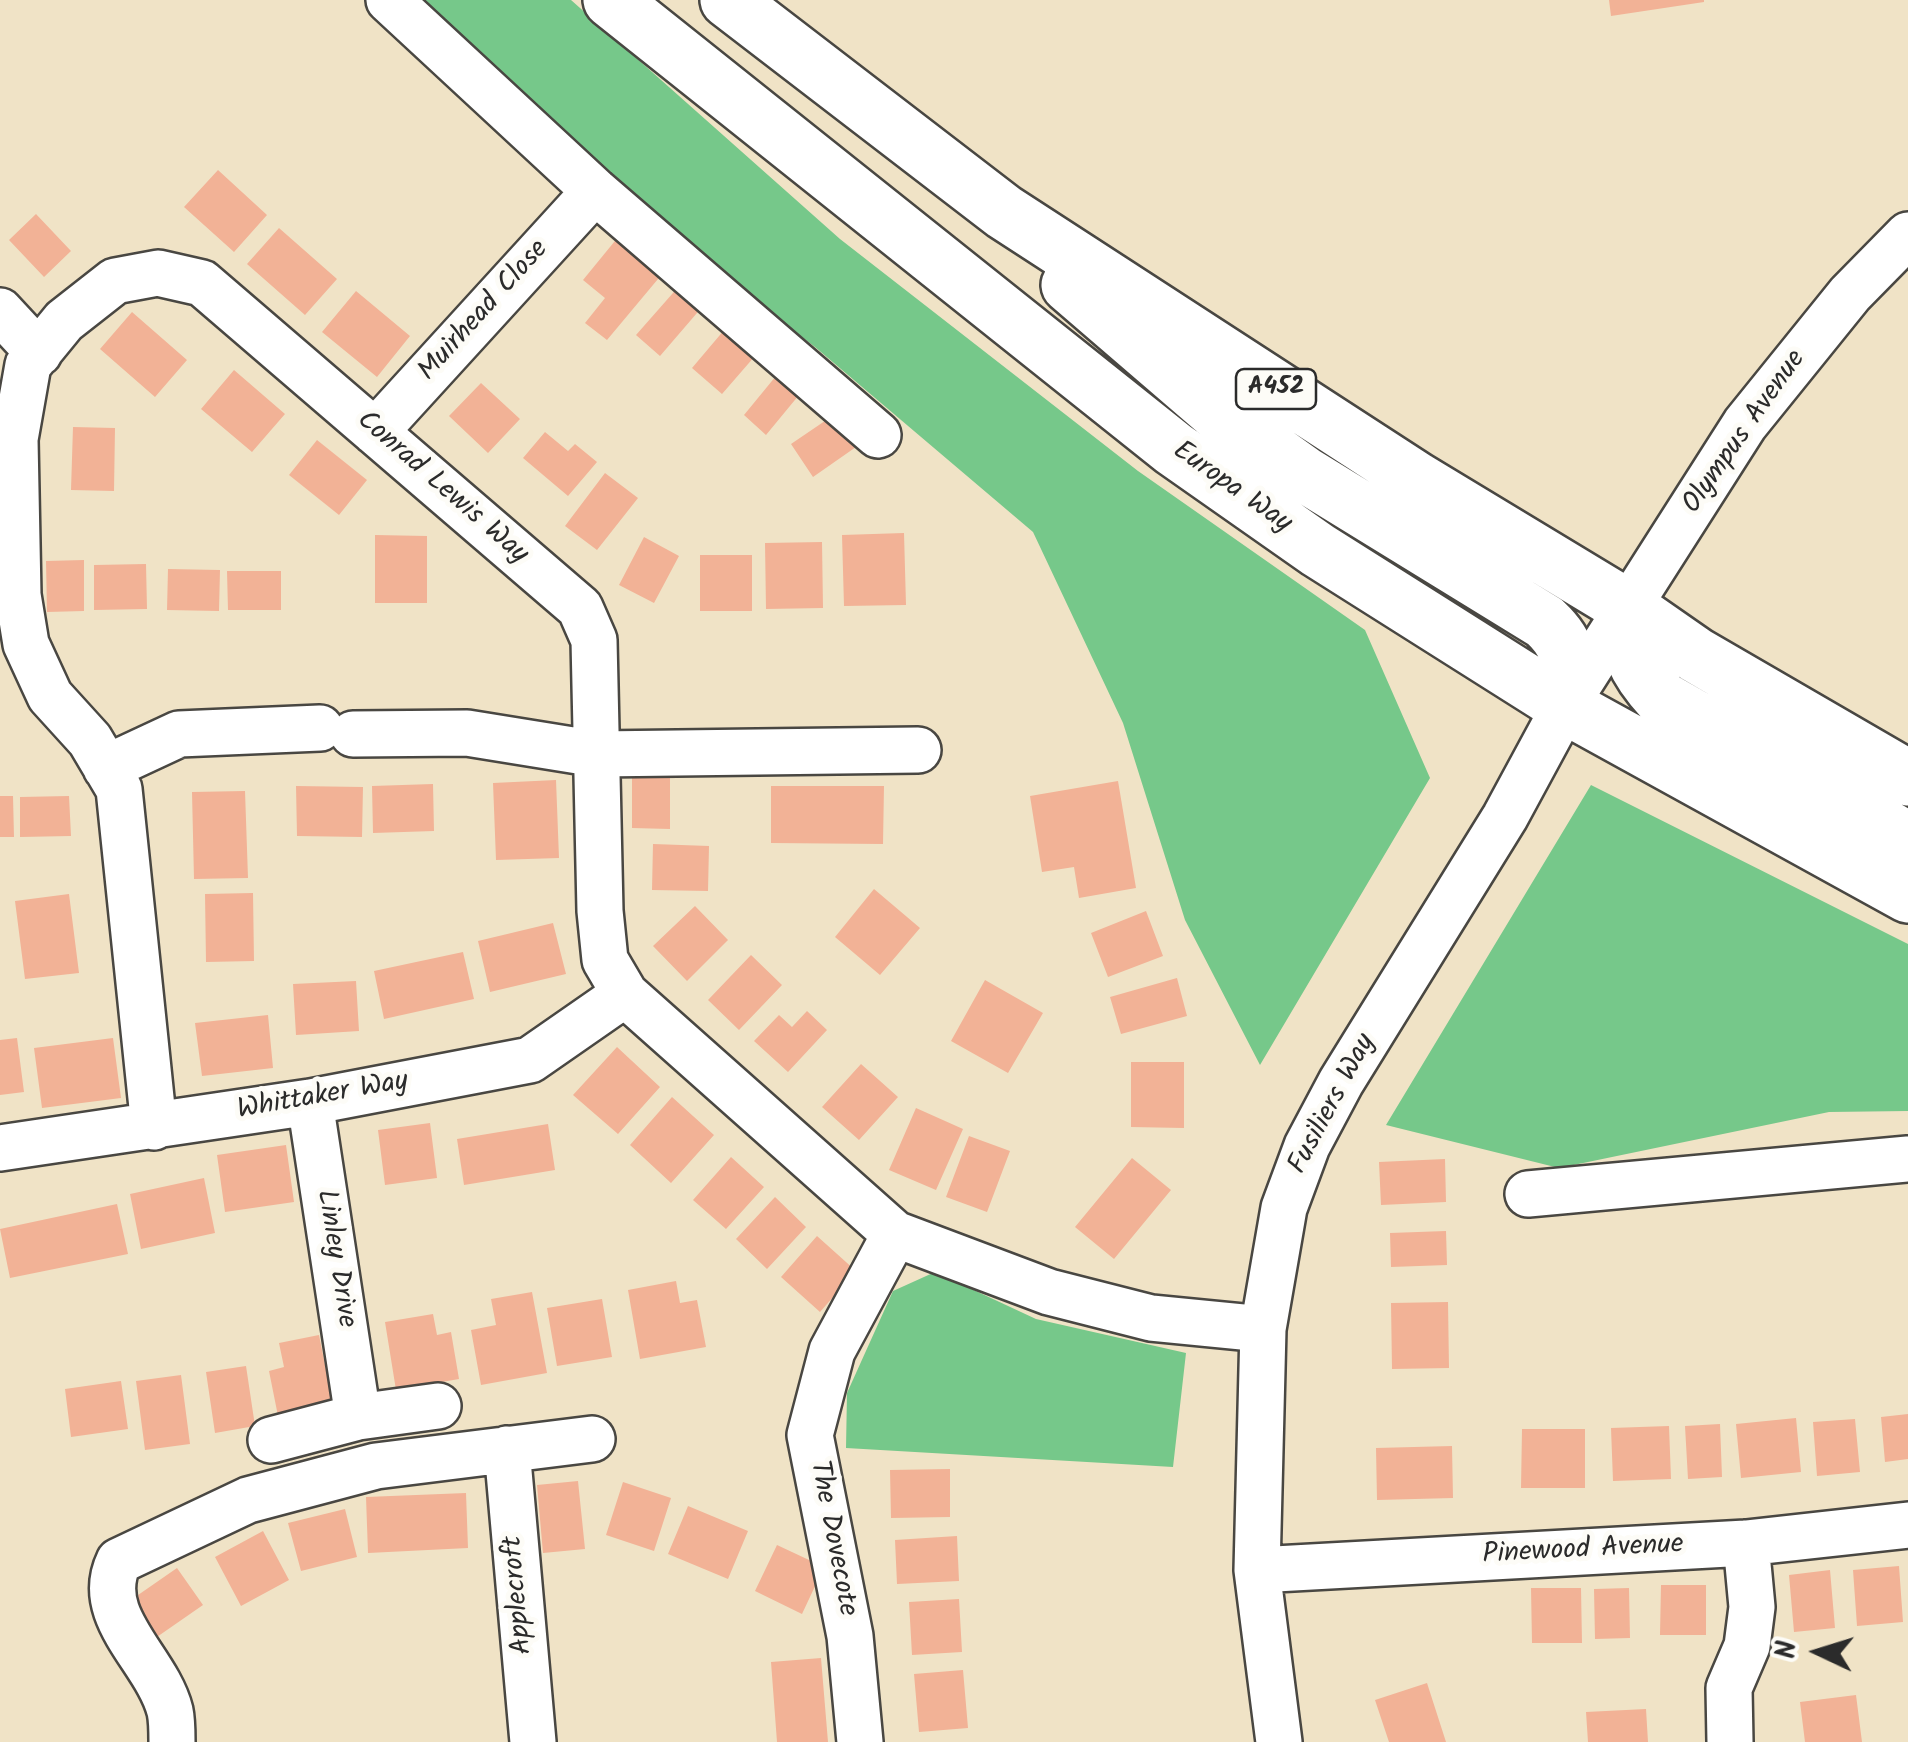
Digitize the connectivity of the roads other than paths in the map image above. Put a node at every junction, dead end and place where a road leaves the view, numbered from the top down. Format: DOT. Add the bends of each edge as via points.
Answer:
graph roads {
  1 [pos="389,0"];
  2 [pos="612,0"];
  3 [pos="728,0"];
  4 [pos="595,191"];
  5 [pos="1004,212"];
  6 [pos="1908,235"];
  7 [pos="0,311"];
  8 [pos="38,352"];
  9 [pos="375,432"];
  10 [pos="878,436"];
  11 [pos="1615,626"];
  12 [pos="1564,706"];
  13 [pos="918,750"];
  14 [pos="597,754"];
  15 [pos="106,768"];
  16 [pos="1908,778"];
  17 [pos="1908,840"];
  18 [pos="1908,895"];
  19 [pos="624,994"];
  20 [pos="310,1102"];
  21 [pos="154,1127"];
  22 [pos="0,1148"];
  23 [pos="1908,1159"];
  24 [pos="1528,1194"];
  25 [pos="896,1234"];
  26 [pos="1263,1330"];
  27 [pos="438,1406"];
  28 [pos="358,1417"];
  29 [pos="592,1439"];
  30 [pos="271,1440"];
  31 [pos="507,1449"];
  32 [pos="1908,1526"];
  33 [pos="1746,1543"];
  34 [pos="1256,1570"];
  35 [pos="172,1742"];
  36 [pos="532,1742"];
  37 [pos="860,1742"];
  38 [pos="1279,1742"];
  39 [pos="1730,1742"];
  1 -- 4 [label="street"];
  2 -- 12 [label="highway, Europa Way" via="1174,450"];
  3 -- 5 [label="highway, A452"];
  4 -- 9 [label="street, Muirhead Close"];
  4 -- 10 [label="street"];
  5 -- 11 [label="highway, A452" via="1417,480"];
  5 -- 12 [label="highway" via="1085,304 1213,409 1304,474 1545,622 1570,655"];
  6 -- 11 [label="street, Olympus Avenue" via="1850,294 1745,424"];
  7 -- 8 [label="street"];
  8 -- 9 [label="street, Conrad Lewis Way" via="115,280 173,276 202,283"];
  8 -- 15 [label="street, Conrad Lewis Way" via="28,365 15,439 18,594 26,644 50,696"];
  9 -- 14 [label="street, Conrad Lewis Way" via="580,608 594,640"];
  11 -- 12 [label="street, Fusiliers Way"];
  11 -- 16 [label="highway, A452" via="1696,655"];
  11 -- 17 [label="highway" via="1662,699"];
  12 -- 18 [label="highway, Europa Way"];
  12 -- 26 [label="street, Fusiliers Way" via="1491,841 1307,1146 1284,1208"];
  13 -- 14 [label="street"];
  14 -- 15 [label="street" via="467,733 180,734"];
  14 -- 19 [label="street, Conrad Lewis Way" via="605,960"];
  15 -- 21 [label="street, Conrad Lewis Way" via="119,789"];
  19 -- 20 [label="street, Whittaker Way" via="530,1060"];
  19 -- 25 [label="street, Conrad Lewis Way"];
  20 -- 21 [label="street, Whittaker Way"];
  20 -- 28 [label="street, Linley Drive"];
  21 -- 22 [label="street, Whittaker Way"];
  23 -- 24 [label="street"];
  25 -- 26 [label="street, Conrad Lewis Way" via="1049,1292 1151,1318"];
  25 -- 37 [label="street, The Dovecote" via="832,1351 810,1434 850,1636"];
  26 -- 34 [label="street, Fusiliers Way"];
  27 -- 28 [label="street"];
  28 -- 30 [label="street"];
  29 -- 31 [label="street"];
  31 -- 35 [label="street" via="376,1466 248,1500 119,1562 110,1593 170,1710"];
  31 -- 36 [label="street, Applecroft"];
  32 -- 33 [label="street, Pinewood Avenue"];
  33 -- 34 [label="street, Pinewood Avenue"];
  33 -- 39 [label="street" via="1752,1606 1747,1646 1729,1688"];
  34 -- 38 [label="street, Fusiliers Way"];
}
